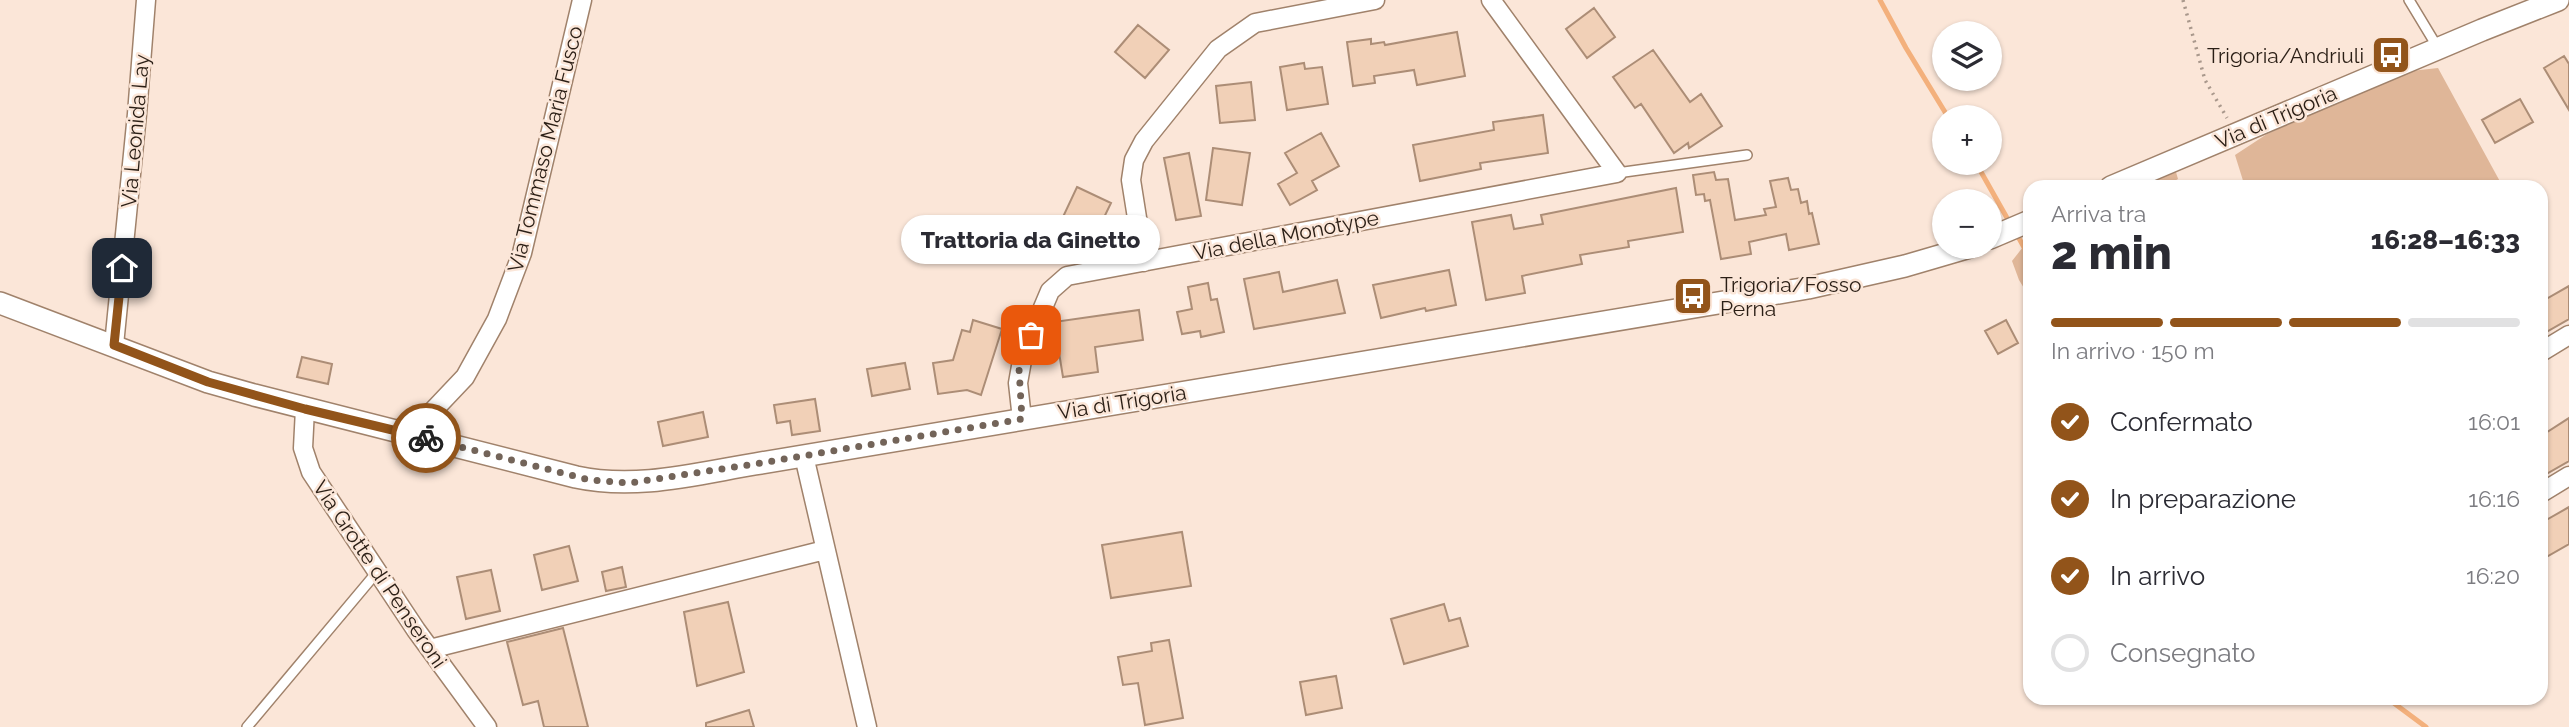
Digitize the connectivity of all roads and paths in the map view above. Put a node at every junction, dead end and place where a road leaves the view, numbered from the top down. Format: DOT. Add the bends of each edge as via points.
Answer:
graph roads {
  1 [pos="146,0"];
  2 [pos="582,0"];
  3 [pos="1375,0"];
  4 [pos="1491,0"];
  5 [pos="2183,0"];
  6 [pos="2409,0"];
  7 [pos="2558,0"];
  8 [pos="2438,48"];
  9 [pos="2244,131"];
  10 [pos="1747,155"];
  11 [pos="1617,173"];
  12 [pos="2127,180"];
  13 [pos="2023,225"];
  14 [pos="2002,234"];
  15 [pos="1932,258"];
  16 [pos="1144,262"];
  17 [pos="0,303"];
  18 [pos="2569,335"];
  19 [pos="114,345"];
  20 [pos="2548,348"];
  21 [pos="305,409"];
  22 [pos="1022,419"];
  23 [pos="411,434"];
  24 [pos="804,456"];
  25 [pos="2569,476"];
  26 [pos="2548,489"];
  27 [pos="825,550"];
  28 [pos="377,572"];
  29 [pos="430,649"];
  30 [pos="247,727"];
  31 [pos="487,727"];
  32 [pos="867,727"];
  1 -- 19 [label="street, Via Leonida Lay"];
  2 -- 23 [label="street, Via Tommaso Maria Fusco" via="522,253 497,319 465,377"];
  3 -- 16 [label="street" via="1255,23 1218,50 1144,141 1134,160 1131,180"];
  4 -- 11 [label="street"];
  5 -- 9 [label="path" via="2205,80 2224,114"];
  6 -- 8 [label="lane"];
  7 -- 8 [label="street, Via di Trigoria"];
  8 -- 9 [label="street, Via di Trigoria"];
  9 -- 12 [label="street, Via di Trigoria"];
  10 -- 11 [label="lane"];
  11 -- 16 [label="street, Via della Monotype"];
  13 -- 14 [label="street"];
  15 -- 22 [label="street, Via di Trigoria" via="1808,288"];
  16 -- 22 [label="street, Via della Monotype" via="1071,275 1052,288 1019,369"];
  17 -- 19 [label="street, Via di Trigoria"];
  18 -- 20 [label="street"];
  19 -- 21 [label="street, Via di Trigoria" via="208,382"];
  21 -- 23 [label="street, Via di Trigoria"];
  21 -- 28 [label="street, Via Grotte di Penseroni" via="303,448 311,472"];
  22 -- 24 [label="street, Via di Trigoria"];
  23 -- 24 [label="street, Via di Trigoria" via="616,483"];
  24 -- 27 [label="street"];
  25 -- 26 [label="street"];
  27 -- 29 [label="street"];
  27 -- 32 [label="street"];
  28 -- 29 [label="street, Via Grotte di Penseroni"];
  28 -- 30 [label="lane"];
  29 -- 31 [label="street, Via Grotte di Penseroni"];
}
